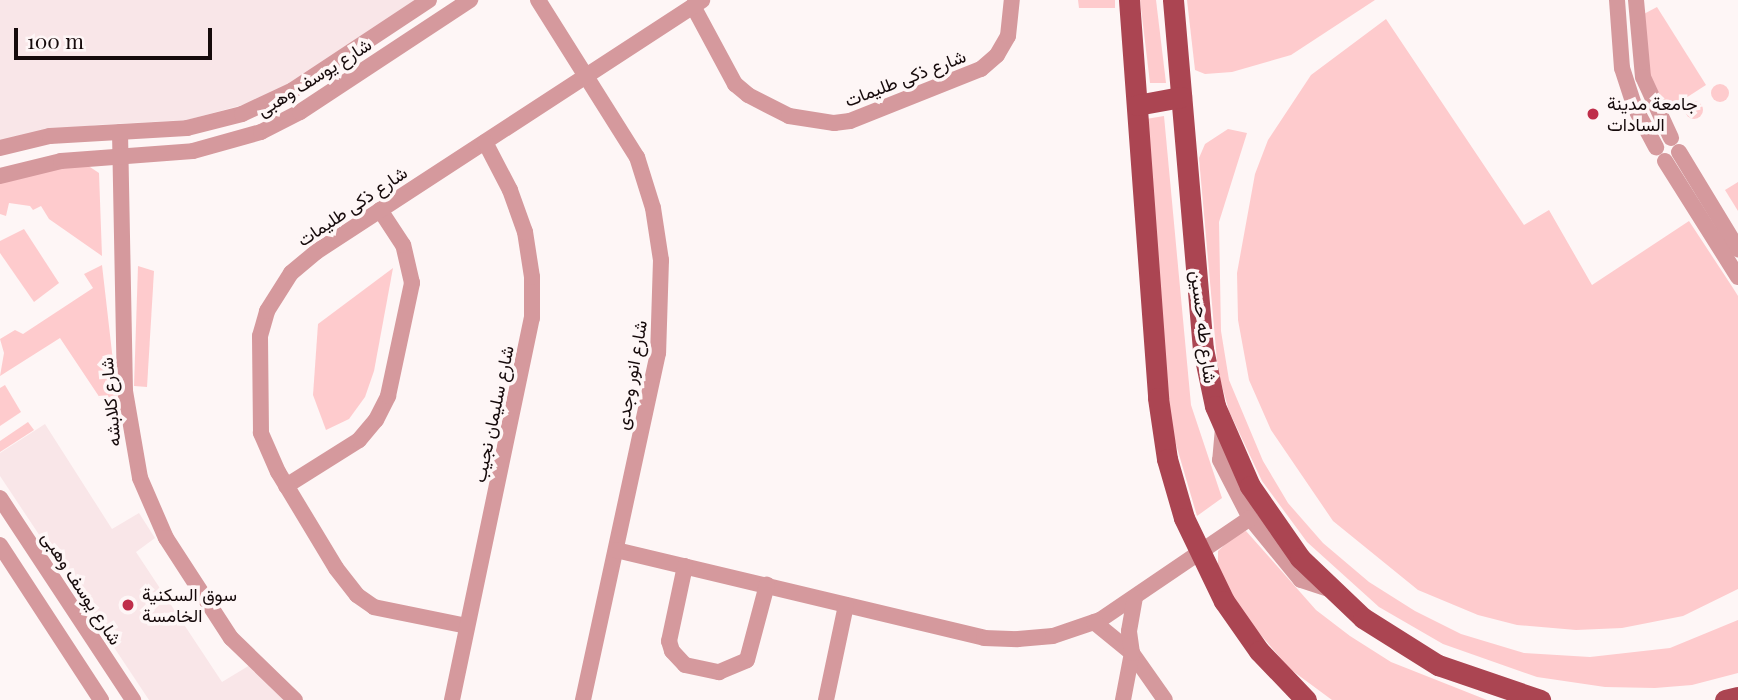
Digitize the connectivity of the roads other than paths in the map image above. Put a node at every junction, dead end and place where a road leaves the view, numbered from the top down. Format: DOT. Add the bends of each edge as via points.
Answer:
graph roads {
  1 [pos="429,0"];
  2 [pos="470,0"];
  3 [pos="538,0"];
  4 [pos="1012,0"];
  5 [pos="1129,0"];
  6 [pos="1173,0"];
  7 [pos="1617,0"];
  8 [pos="1636,0"];
  9 [pos="698,3"];
  10 [pos="587,75"];
  11 [pos="1181,97"];
  12 [pos="1137,106"];
  13 [pos="120,132"];
  14 [pos="1671,138"];
  15 [pos="485,142"];
  16 [pos="0,148"];
  17 [pos="1667,154"];
  18 [pos="120,156"];
  19 [pos="0,176"];
  20 [pos="380,210"];
  21 [pos="1738,248"];
  22 [pos="1738,277"];
  23 [pos="1223,428"];
  24 [pos="286,486"];
  25 [pos="0,498"];
  26 [pos="1250,518"];
  27 [pos="0,545"];
  28 [pos="615,550"];
  29 [pos="1199,554"];
  30 [pos="685,566"];
  31 [pos="767,585"];
  32 [pos="1331,590"];
  33 [pos="1135,598"];
  34 [pos="846,605"];
  35 [pos="1094,622"];
  36 [pos="467,626"];
  37 [pos="1132,653"];
  38 [pos="1738,697"];
  39 [pos="101,700"];
  40 [pos="132,700"];
  41 [pos="295,700"];
  42 [pos="452,700"];
  43 [pos="583,700"];
  44 [pos="825,700"];
  45 [pos="1123,700"];
  46 [pos="1165,700"];
  47 [pos="1306,700"];
  48 [pos="1539,700"];
  49 [pos="1725,700"];
  1 -- 13 [label="street, شارع يوسف وهبى" via="260,107 206,124"];
  2 -- 18 [label="street, شارع يوسف وهبى" via="300,112 261,132 193,151"];
  3 -- 10 [label="street, شارع انور وجدى"];
  4 -- 9 [label="street, شارع ذكى طليمات" via="1008,36 997,55 981,69 850,121 834,123 789,116 735,84"];
  5 -- 12 [label="main road"];
  6 -- 11 [label="main road, شارع طه حسين"];
  7 -- 17 [label="street" via="1622,68 1634,106"];
  8 -- 14 [label="street" via="1643,78"];
  9 -- 10 [label="street, شارع ذكى طليمات"];
  10 -- 15 [label="street, شارع ذكى طليمات"];
  10 -- 28 [label="street, شارع انور وجدى" via="638,157 653,208 661,260 658,353"];
  11 -- 12 [label="main road"];
  11 -- 23 [label="main road, شارع طه حسين" via="1203,349"];
  12 -- 29 [label="main road" via="1162,429 1175,489"];
  13 -- 16 [label="street, شارع يوسف وهبى" via="50,136"];
  13 -- 18 [label="street, شارع كلابشه"];
  15 -- 20 [label="street, شارع ذكى طليمات"];
  15 -- 36 [label="street, شارع سليمان نجيب" via="519,211 530,254 533,298 529,339"];
  17 -- 21 [label="street"];
  17 -- 22 [label="street"];
  18 -- 19 [label="street, شارع يوسف وهبى" via="41,164"];
  18 -- 41 [label="street, شارع كلابشه" via="125,391 140,478 166,538 224,628 258,669"];
  20 -- 24 [label="street, شارع ذكى طليمات" via="297,267 281,286 263,324 259,420 265,445"];
  20 -- 24 [label="street" via="404,245 412,283 388,396 359,440"];
  23 -- 26 [label="street" via="1220,460"];
  23 -- 32 [label="main road, شارع طه حسين" via="1265,511"];
  24 -- 36 [label="street, شارع ذكى طليمات" via="336,568 366,603 385,611"];
  25 -- 40 [label="street, شارع يوسف وهبى"];
  26 -- 29 [label="street"];
  26 -- 32 [label="street" via="1301,580"];
  27 -- 39 [label="street"];
  28 -- 30 [label="street"];
  28 -- 43 [label="street, شارع انور وجدى"];
  29 -- 33 [label="street"];
  29 -- 47 [label="main road" via="1241,627"];
  30 -- 31 [label="street"];
  30 -- 31 [label="street" via="669,641 671,651 685,665 719,672 747,660"];
  31 -- 34 [label="street"];
  32 -- 48 [label="main road, شارع طه حسين" via="1379,629 1429,660 1494,688"];
  33 -- 35 [label="street"];
  33 -- 37 [label="street" via="1129,631"];
  34 -- 35 [label="street" via="1001,639 1053,636"];
  34 -- 44 [label="street"];
  35 -- 37 [label="street"];
  36 -- 42 [label="street, شارع سليمان نجيب"];
  37 -- 45 [label="street"];
  37 -- 46 [label="street"];
  38 -- 49 [label="main road"];
}
